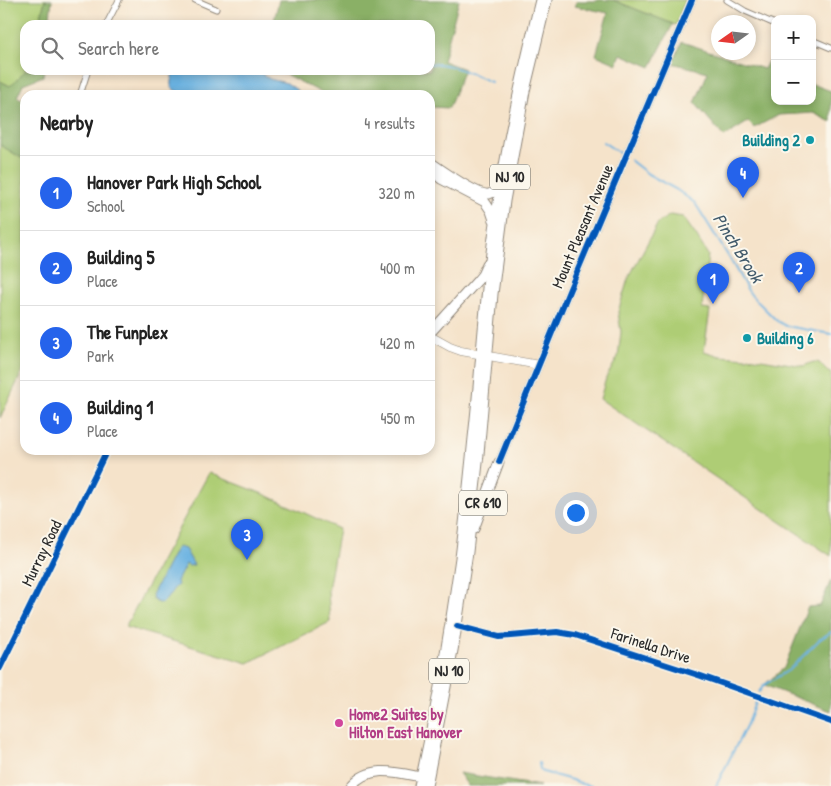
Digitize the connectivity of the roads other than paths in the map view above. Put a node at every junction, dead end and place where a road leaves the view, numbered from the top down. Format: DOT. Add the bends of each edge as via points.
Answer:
graph roads {
  1 [pos="119,0"];
  2 [pos="196,0"];
  3 [pos="540,0"];
  4 [pos="547,0"];
  5 [pos="692,0"];
  6 [pos="727,0"];
  7 [pos="216,9"];
  8 [pos="109,20"];
  9 [pos="771,22"];
  10 [pos="816,42"];
  11 [pos="831,48"];
  12 [pos="86,75"];
  13 [pos="82,90"];
  14 [pos="435,166"];
  15 [pos="435,174"];
  16 [pos="501,184"];
  17 [pos="494,224"];
  18 [pos="492,247"];
  19 [pos="435,327"];
  20 [pos="435,339"];
  21 [pos="484,355"];
  22 [pos="539,365"];
  23 [pos="105,455"];
  24 [pos="499,462"];
  25 [pos="469,544"];
  26 [pos="457,626"];
  27 [pos="0,668"];
  28 [pos="831,722"];
  29 [pos="424,782"];
  30 [pos="351,786"];
  1 -- 8 [label="street"];
  2 -- 7 [label="street"];
  3 -- 16 [label="main road, NJ 10"];
  4 -- 21 [label="main road, NJ 10" via="506,196"];
  5 -- 22 [label="street, Mount Pleasant Avenue / CR 610"];
  6 -- 9 [label="street"];
  10 -- 11 [label="street"];
  12 -- 13 [label="street"];
  14 -- 16 [label="main road" via="482,193 493,193"];
  15 -- 17 [label="main road" via="484,202 491,211"];
  16 -- 17 [label="main road, NJ 10"];
  17 -- 18 [label="main road, NJ 10"];
  18 -- 19 [label="main road" via="482,275"];
  18 -- 21 [label="main road, NJ 10"];
  20 -- 21 [label="street" via="457,350"];
  21 -- 22 [label="street"];
  21 -- 25 [label="main road, NJ 10" via="479,454"];
  21 -- 29 [label="main road, NJ 10" via="459,560"];
  22 -- 24 [label="street, Mount Pleasant Avenue / CR 610"];
  23 -- 27 [label="street, Murray Road"];
  24 -- 25 [label="main road, CR 610"];
  25 -- 26 [label="main road, NJ 10"];
  26 -- 28 [label="street, Farinella Drive" via="499,637 558,632 575,634"];
  26 -- 29 [label="main road, NJ 10"];
  29 -- 30 [label="main road" via="389,772 374,772 356,780"];
}
